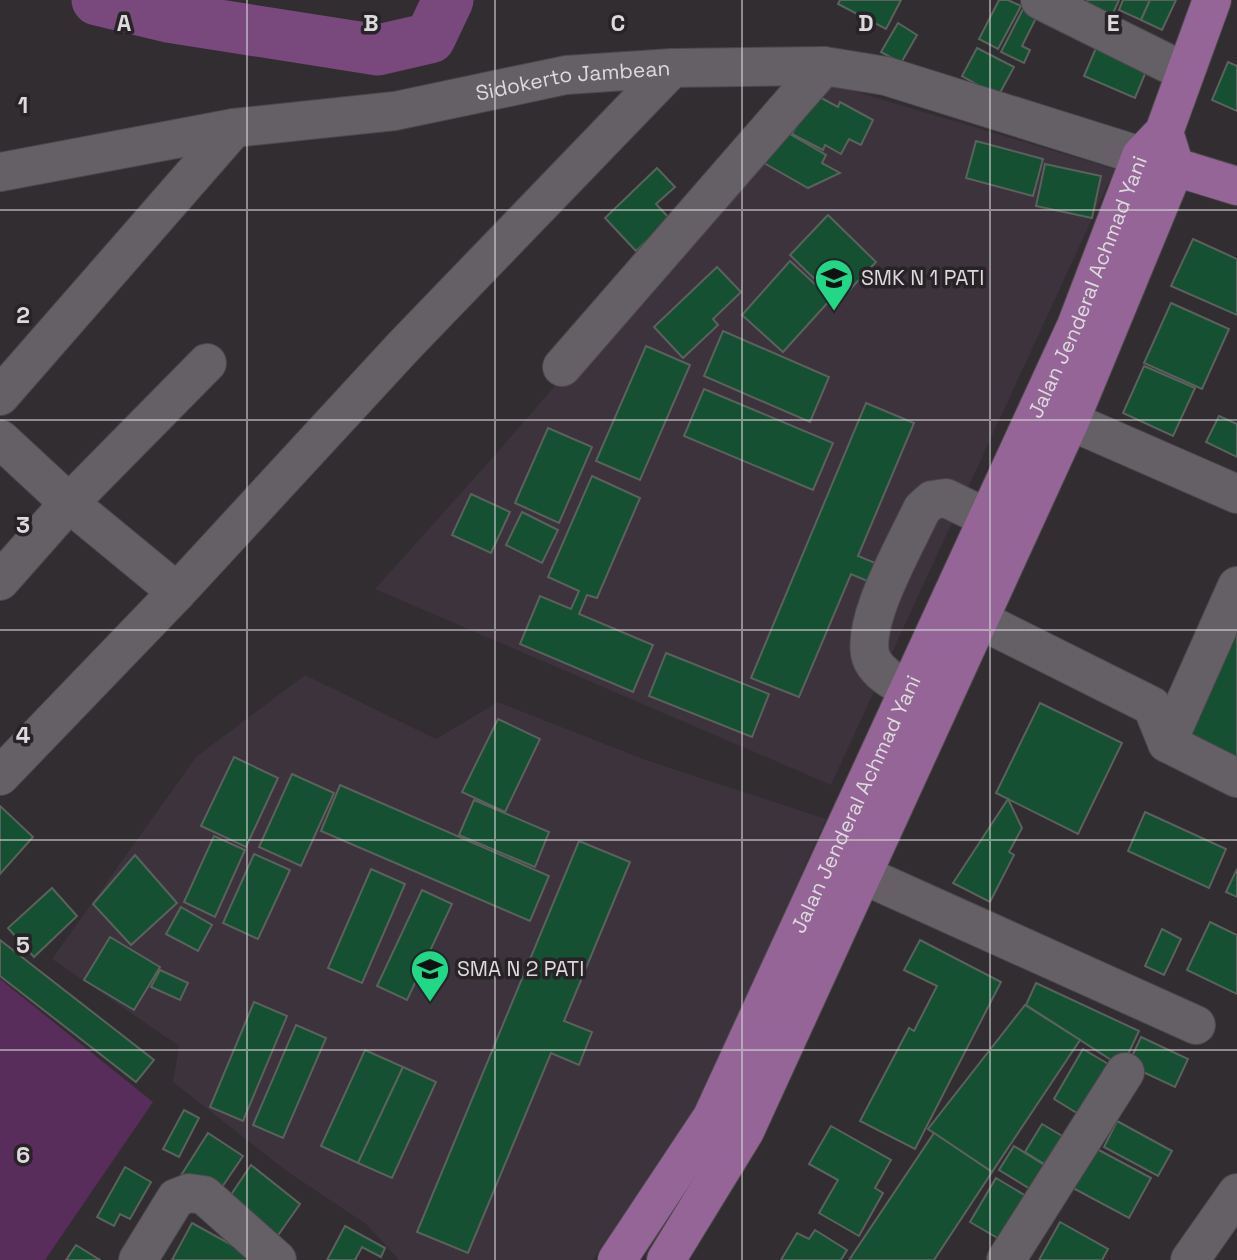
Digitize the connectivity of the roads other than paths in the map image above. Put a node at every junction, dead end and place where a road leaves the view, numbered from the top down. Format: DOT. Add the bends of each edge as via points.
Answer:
graph roads {
  1 [pos="1040,0"];
  2 [pos="1212,0"];
  3 [pos="824,66"];
  4 [pos="672,68"];
  5 [pos="1185,72"];
  6 [pos="234,128"];
  7 [pos="1160,151"];
  8 [pos="0,172"];
  9 [pos="1237,186"];
  10 [pos="207,363"];
  11 [pos="562,367"];
  12 [pos="0,396"];
  13 [pos="1058,420"];
  14 [pos="0,439"];
  15 [pos="1237,494"];
  16 [pos="69,503"];
  17 [pos="1004,509"];
  18 [pos="0,581"];
  19 [pos="1237,586"];
  20 [pos="177,592"];
  21 [pos="963,611"];
  22 [pos="909,691"];
  23 [pos="1167,743"];
  24 [pos="0,776"];
  25 [pos="1237,778"];
  26 [pos="846,867"];
  27 [pos="1196,1025"];
  28 [pos="1125,1072"];
  29 [pos="728,1124"];
  30 [pos="1237,1193"];
  31 [pos="138,1260"];
  32 [pos="277,1260"];
  33 [pos="617,1260"];
  34 [pos="666,1260"];
  35 [pos="1006,1260"];
  36 [pos="1190,1260"];
  1 -- 5 [label="street"];
  2 -- 5 [label="main road, Jalan Jenderal Achmad Yani"];
  3 -- 4 [label="street, Sidokerto Jambean"];
  3 -- 7 [label="street, Sidokerto Jambean" via="886,76"];
  3 -- 11 [label="street"];
  4 -- 6 [label="street, Sidokerto Jambean" via="566,75 395,111"];
  4 -- 20 [label="street" via="404,346"];
  5 -- 7 [label="main road, Jalan Jenderal Achmad Yani"];
  6 -- 8 [label="street, Sidokerto Jambean"];
  6 -- 12 [label="street"];
  7 -- 9 [label="main road"];
  7 -- 13 [label="main road, Jalan Jenderal Achmad Yani"];
  10 -- 16 [label="street"];
  13 -- 15 [label="street"];
  13 -- 17 [label="main road, Jalan Jenderal Achmad Yani"];
  14 -- 16 [label="street"];
  16 -- 18 [label="street"];
  16 -- 20 [label="street"];
  17 -- 21 [label="main road, Jalan Jenderal Achmad Yani"];
  17 -- 22 [label="street" via="946,498 932,500 922,509 881,596 868,643 882,674"];
  19 -- 23 [label="street"];
  20 -- 24 [label="street"];
  21 -- 22 [label="main road, Jalan Jenderal Achmad Yani"];
  21 -- 23 [label="street" via="1152,706"];
  21 -- 26 [label="main road, Jalan Jenderal Achmad Yani"];
  22 -- 26 [label="main road, Jalan Jenderal Achmad Yani"];
  23 -- 25 [label="street"];
  26 -- 27 [label="street"];
  26 -- 29 [label="main road, Jalan Jenderal Achmad Yani"];
  28 -- 35 [label="street"];
  29 -- 33 [label="main road, Jalan Jenderal Achmad Yani"];
  29 -- 34 [label="main road, Jalan Jenderal Achmad Yani"];
  30 -- 36 [label="street"];
  31 -- 32 [label="street" via="176,1198 189,1193 204,1195"];
}
